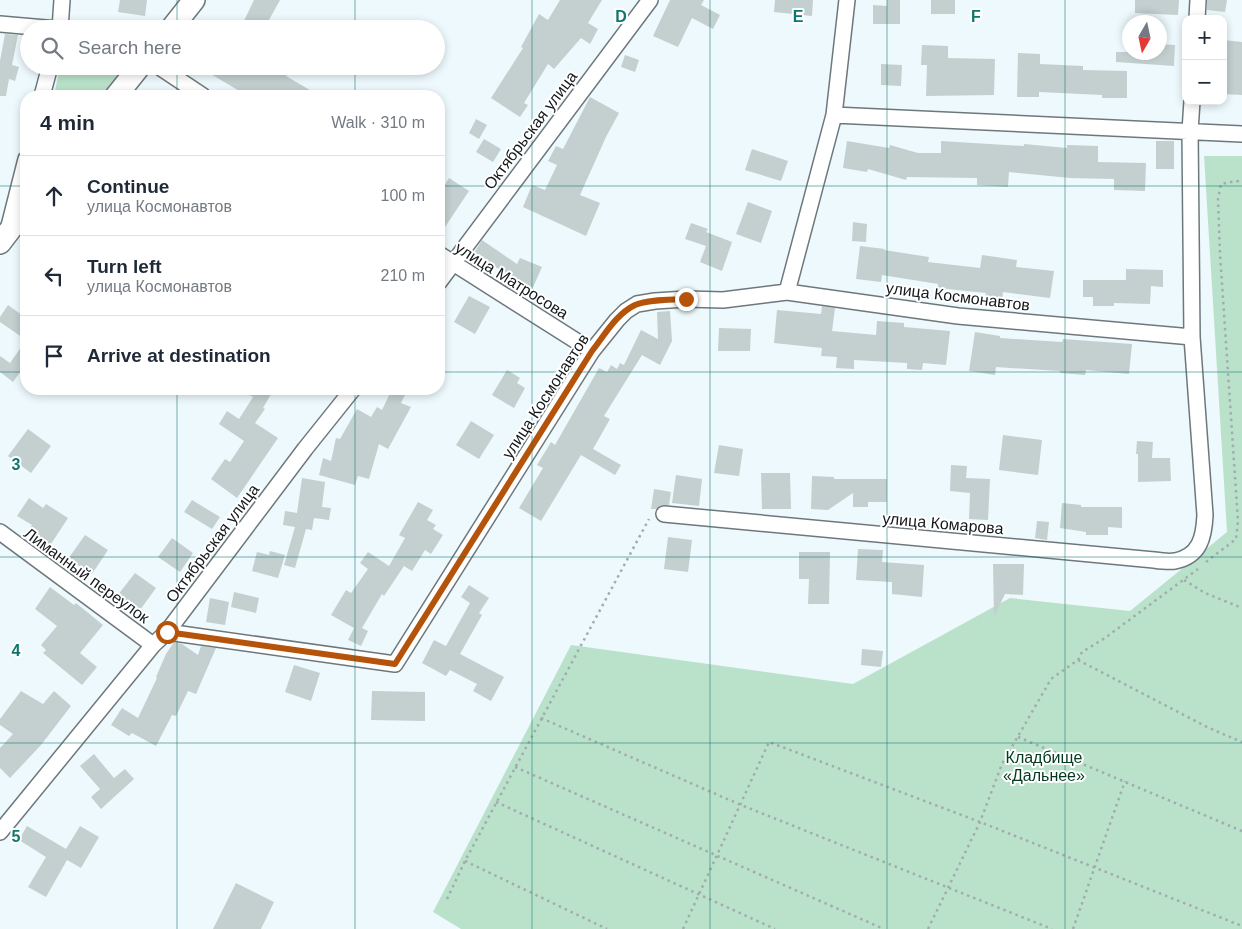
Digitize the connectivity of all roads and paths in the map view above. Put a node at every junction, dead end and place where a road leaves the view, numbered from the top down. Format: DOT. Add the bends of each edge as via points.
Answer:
graph roads {
  1 [pos="62,0"];
  2 [pos="194,0"];
  3 [pos="650,0"];
  4 [pos="847,0"];
  5 [pos="1198,0"];
  6 [pos="1197,15"];
  7 [pos="59,20"];
  8 [pos="177,20"];
  9 [pos="0,24"];
  10 [pos="20,26"];
  11 [pos="48,75"];
  12 [pos="133,75"];
  13 [pos="172,75"];
  14 [pos="44,90"];
  15 [pos="121,90"];
  16 [pos="194,90"];
  17 [pos="1192,105"];
  18 [pos="834,115"];
  19 [pos="1190,131"];
  20 [pos="1242,134"];
  21 [pos="20,181"];
  22 [pos="20,217"];
  23 [pos="4,238"];
  24 [pos="445,258"];
  25 [pos="452,263"];
  26 [pos="445,273"];
  27 [pos="788,292"];
  28 [pos="1192,337"];
  29 [pos="592,351"];
  30 [pos="348,395"];
  31 [pos="664,514"];
  32 [pos="0,532"];
  33 [pos="1184,580"];
  34 [pos="1242,608"];
  35 [pos="167,632"];
  36 [pos="153,645"];
  37 [pos="1078,660"];
  38 [pos="541,718"];
  39 [pos="1018,736"];
  40 [pos="1242,742"];
  41 [pos="515,767"];
  42 [pos="1125,781"];
  43 [pos="496,802"];
  44 [pos="741,805"];
  45 [pos="1242,831"];
  46 [pos="0,832"];
  47 [pos="717,856"];
  48 [pos="465,861"];
  49 [pos="1094,867"];
  50 [pos="699,895"];
  51 [pos="447,900"];
  52 [pos="1242,926"];
  53 [pos="607,929"];
  54 [pos="683,929"];
  55 [pos="776,929"];
  56 [pos="884,929"];
  57 [pos="1052,929"];
  58 [pos="1074,929"];
  1 -- 7 [label="street"];
  2 -- 8 [label="street"];
  3 -- 25 [label="street, Октябрьская улица"];
  4 -- 18 [label="street"];
  5 -- 6 [label="street"];
  9 -- 10 [label="street"];
  11 -- 14 [label="street"];
  12 -- 15 [label="street"];
  13 -- 16 [label="street"];
  17 -- 19 [label="street"];
  18 -- 19 [label="street"];
  18 -- 27 [label="street"];
  19 -- 20 [label="street"];
  19 -- 28 [label="street"];
  21 -- 23 [label="street"];
  22 -- 23 [label="street"];
  24 -- 25 [label="street, улица Матросова"];
  25 -- 26 [label="street, Октябрьская улица"];
  25 -- 29 [label="street, улица Матросова"];
  27 -- 28 [label="street, улица Космонавтов" via="958,316"];
  27 -- 29 [label="street, улица Космонавтов" via="723,300 686,299 637,304 617,320"];
  28 -- 31 [label="street, улица Комарова" via="1204,532 1200,544 1189,555 1174,561"];
  29 -- 35 [label="street, улица Космонавтов" via="395,664"];
  30 -- 35 [label="street, Октябрьская улица"];
  31 -- 38 [label="path" via="651,515"];
  32 -- 36 [label="street, Лиманный переулок"];
  33 -- 34 [label="path" via="1204,593"];
  35 -- 36 [label="street, Октябрьская улица"];
  36 -- 46 [label="street, Октябрьская улица"];
  37 -- 40 [label="path"];
  38 -- 41 [label="path"];
  38 -- 44 [label="path"];
  39 -- 42 [label="path"];
  41 -- 43 [label="path"];
  41 -- 47 [label="path"];
  42 -- 45 [label="path"];
  42 -- 49 [label="path"];
  43 -- 48 [label="path"];
  43 -- 50 [label="path"];
  44 -- 47 [label="path"];
  44 -- 49 [label="path" via="769,742"];
  44 -- 57 [label="path"];
  47 -- 50 [label="path"];
  47 -- 56 [label="path"];
  48 -- 51 [label="path"];
  48 -- 53 [label="path"];
  49 -- 52 [label="path"];
  49 -- 58 [label="path"];
  50 -- 54 [label="path"];
  50 -- 55 [label="path"];
}
